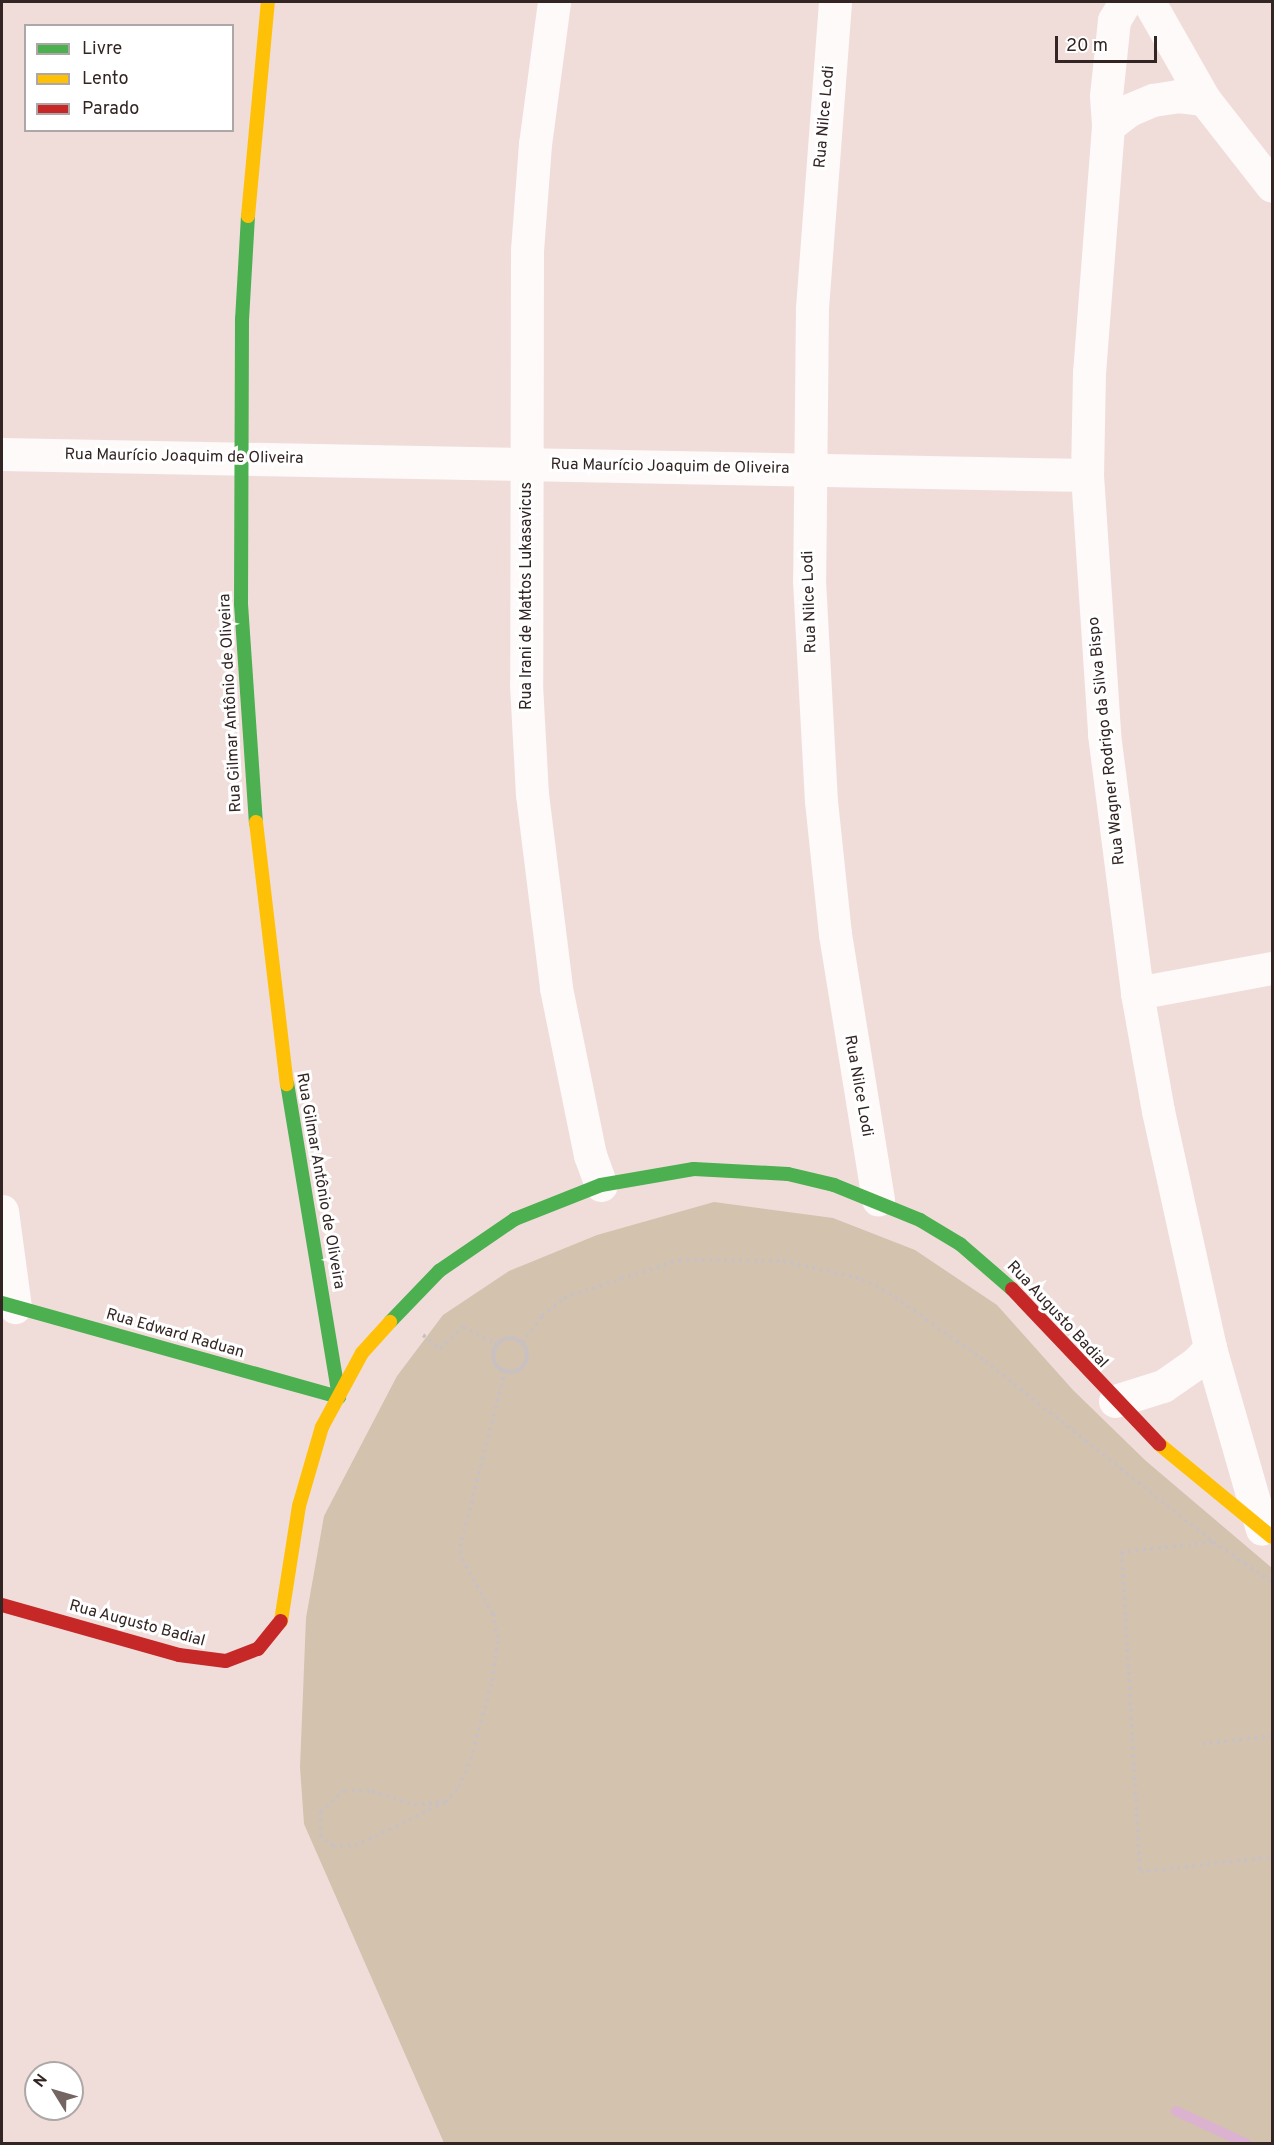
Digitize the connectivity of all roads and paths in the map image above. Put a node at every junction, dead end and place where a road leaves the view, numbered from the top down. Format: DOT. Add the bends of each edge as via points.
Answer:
graph roads {
  1 [pos="268,2"];
  2 [pos="554,2"];
  3 [pos="836,2"];
  4 [pos="1125,2"];
  5 [pos="1149,2"];
  6 [pos="1204,99"];
  7 [pos="1108,126"];
  8 [pos="1272,186"];
  9 [pos="2,454"];
  10 [pos="239,458"];
  11 [pos="527,464"];
  12 [pos="807,469"];
  13 [pos="1087,475"];
  14 [pos="1272,968"];
  15 [pos="1137,993"];
  16 [pos="601,1185"];
  17 [pos="878,1200"];
  18 [pos="2,1211"];
  19 [pos="8,1305"];
  20 [pos="396,1314"];
  21 [pos="522,1343"];
  22 [pos="497,1344"];
  23 [pos="1210,1348"];
  24 [pos="505,1372"];
  25 [pos="339,1397"];
  26 [pos="1115,1401"];
  27 [pos="1267,1533"];
  28 [pos="1213,1542"];
  29 [pos="1272,1582"];
  30 [pos="2,1605"];
  31 [pos="1272,1736"];
  32 [pos="1202,1744"];
  33 [pos="446,1802"];
  34 [pos="1272,1857"];
  1 -- 10 [label="street, Rua Gilmar Antônio de Oliveira" via="250,186"];
  2 -- 11 [label="street, Rua Irani de Mattos Lukasavicus" via="535,144 527,250"];
  3 -- 12 [label="street, Rua Nilce Lodi" via="813,298"];
  4 -- 7 [label="street, Rua Wagner Rodrigo da Silva Bispo" via="1114,20 1106,96"];
  5 -- 6 [label="street"];
  6 -- 7 [label="street" via="1178,96 1152,100 1129,110"];
  6 -- 8 [label="street"];
  7 -- 13 [label="street, Rua Wagner Rodrigo da Silva Bispo" via="1094,270"];
  9 -- 10 [label="street, Rua Maurício Joaquim de Oliveira"];
  10 -- 11 [label="street, Rua Maurício Joaquim de Oliveira"];
  10 -- 25 [label="street, Rua Gilmar Antônio de Oliveira" via="241,616 260,884 277,1024"];
  11 -- 12 [label="street, Rua Maurício Joaquim de Oliveira"];
  11 -- 16 [label="street, Rua Irani de Mattos Lukasavicus" via="525,662 532,794 556,988 590,1155"];
  12 -- 13 [label="street, Rua Maurício Joaquim de Oliveira"];
  12 -- 17 [label="street, Rua Nilce Lodi" via="813,691 823,812 838,957"];
  13 -- 15 [label="street, Rua Wagner Rodrigo da Silva Bispo" via="1104,734"];
  14 -- 15 [label="street"];
  15 -- 23 [label="street, Rua Wagner Rodrigo da Silva Bispo" via="1178,1208"];
  16 -- 17 [label="street, Rua Augusto Badial" via="694,1169 741,1169 788,1174"];
  16 -- 20 [label="street, Rua Augusto Badial" via="515,1219 476,1243"];
  17 -- 26 [label="street, Rua Augusto Badial" via="920,1220 998,1273"];
  18 -- 19 [label="street"];
  19 -- 25 [label="street, Rua Edward Raduan"];
  20 -- 22 [label="path" via="440,1349 463,1327"];
  20 -- 25 [label="street, Rua Augusto Badial" via="362,1353"];
  21 -- 22 [label="path" via="512,1338"];
  21 -- 24 [label="path" via="527,1353 525,1364 517,1371"];
  21 -- 28 [label="path" via="542,1316 564,1298 679,1260 783,1261 862,1280 889,1293 985,1361"];
  22 -- 24 [label="path" via="494,1360"];
  23 -- 26 [label="street" via="1163,1386"];
  23 -- 27 [label="street, Rua Wagner Rodrigo da Silva Bispo"];
  24 -- 33 [label="path" via="460,1547 463,1561 493,1614 498,1638 495,1660 471,1760 459,1787"];
  25 -- 30 [label="street, Rua Augusto Badial" via="322,1427 299,1506 285,1607 271,1638 258,1649 226,1661 189,1657"];
  26 -- 27 [label="street, Rua Augusto Badial" via="1173,1457"];
  28 -- 29 [label="path"];
  28 -- 34 [label="path" via="1122,1552 1140,1872"];
  31 -- 32 [label="path"];
  33 -- 33 [label="path" via="414,1804 372,1791 344,1791 320,1812 321,1837 334,1846 358,1845"];
}
